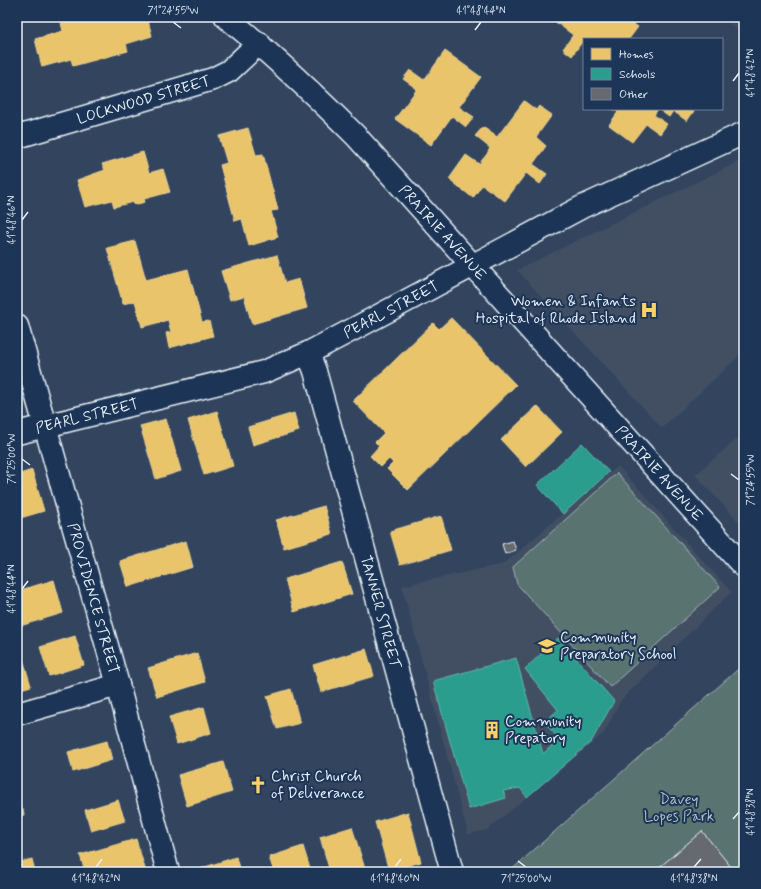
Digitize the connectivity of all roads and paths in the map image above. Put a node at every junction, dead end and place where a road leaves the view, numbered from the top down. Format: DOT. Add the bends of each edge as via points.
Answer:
graph roads {
  1 [pos="226,17"];
  2 [pos="259,43"];
  3 [pos="744,133"];
  4 [pos="17,137"];
  5 [pos="473,267"];
  6 [pos="17,326"];
  7 [pos="308,353"];
  8 [pos="45,426"];
  9 [pos="17,433"];
  10 [pos="744,566"];
  11 [pos="118,685"];
  12 [pos="17,714"];
  13 [pos="168,872"];
  14 [pos="452,872"];
  1 -- 2 [label="street, PRAIRIE AVENUE"];
  2 -- 4 [label="street, LOCKWOOD STREET" via="230,71 213,79"];
  2 -- 5 [label="street, PRAIRIE AVENUE" via="308,87 356,136"];
  3 -- 5 [label="street, PEARL STREET" via="582,207"];
  5 -- 7 [label="street, PEARL STREET"];
  5 -- 10 [label="street, PRAIRIE AVENUE"];
  6 -- 8 [label="street, PROVIDENCE STREET"];
  7 -- 8 [label="street, PEARL STREET" via="264,372"];
  7 -- 14 [label="street, TANNER STREET"];
  8 -- 9 [label="street, PEARL STREET"];
  8 -- 11 [label="street, PROVIDENCE STREET"];
  11 -- 12 [label="street"];
  11 -- 13 [label="street, PROVIDENCE STREET"];
}
